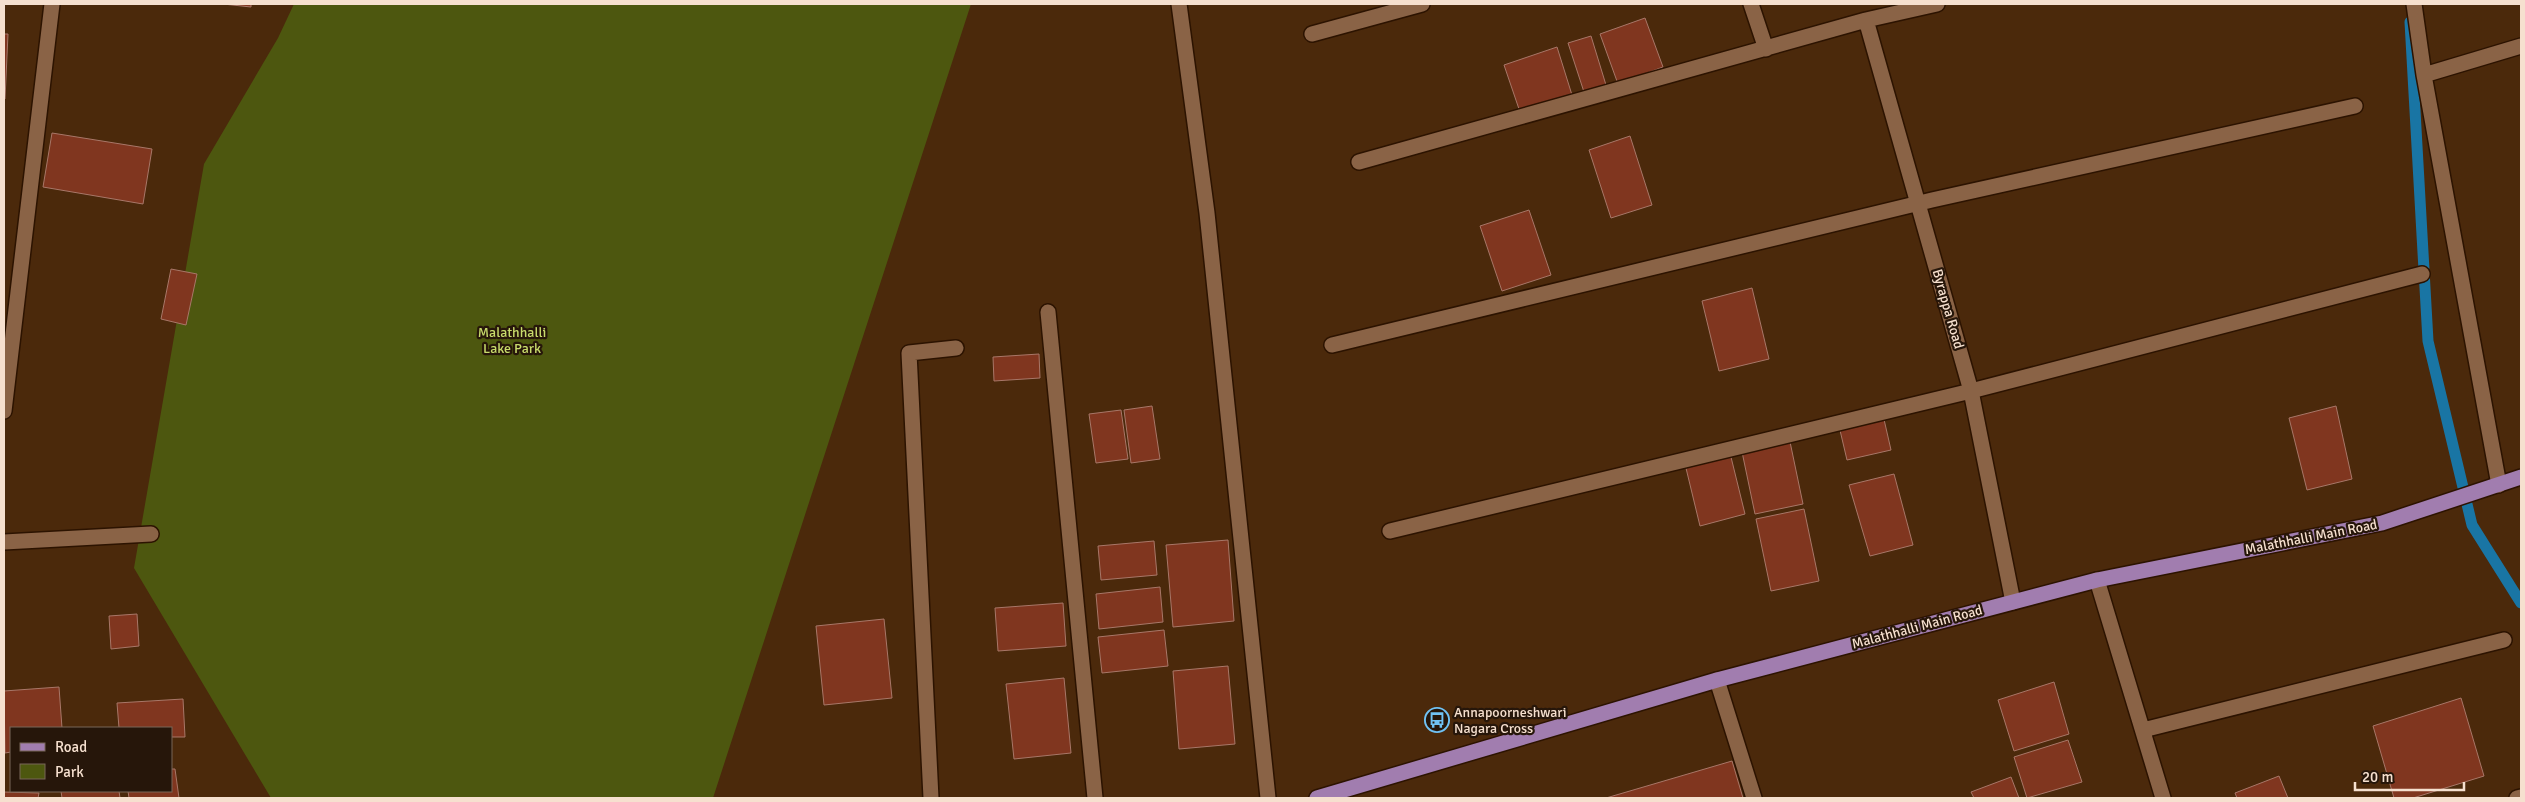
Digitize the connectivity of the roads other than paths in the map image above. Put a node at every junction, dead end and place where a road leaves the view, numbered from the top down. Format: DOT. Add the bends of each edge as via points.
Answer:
graph roads {
  1 [pos="52,4"];
  2 [pos="1179,4"];
  3 [pos="1422,4"];
  4 [pos="1751,4"];
  5 [pos="1935,4"];
  6 [pos="2414,4"];
  7 [pos="1866,20"];
  8 [pos="1312,34"];
  9 [pos="2521,46"];
  10 [pos="1766,49"];
  11 [pos="2424,74"];
  12 [pos="2355,106"];
  13 [pos="1359,162"];
  14 [pos="1919,204"];
  15 [pos="2422,274"];
  16 [pos="1048,312"];
  17 [pos="1332,345"];
  18 [pos="956,348"];
  19 [pos="1971,390"];
  20 [pos="4,411"];
  21 [pos="2521,477"];
  22 [pos="2499,486"];
  23 [pos="1390,531"];
  24 [pos="151,534"];
  25 [pos="4,542"];
  26 [pos="2097,580"];
  27 [pos="2013,602"];
  28 [pos="2504,640"];
  29 [pos="1717,680"];
  30 [pos="2143,730"];
  31 [pos="1339,795"];
  32 [pos="2521,797"];
  33 [pos="931,798"];
  34 [pos="1095,798"];
  35 [pos="1268,798"];
  36 [pos="1317,798"];
  37 [pos="1754,798"];
  38 [pos="2163,798"];
  39 [pos="2517,798"];
  1 -- 20 [label="street"];
  2 -- 35 [label="street" via="1207,213"];
  3 -- 8 [label="street"];
  4 -- 10 [label="street"];
  5 -- 7 [label="street"];
  6 -- 11 [label="street"];
  7 -- 10 [label="street"];
  7 -- 14 [label="street, Byrappa Road"];
  9 -- 11 [label="street"];
  10 -- 13 [label="street"];
  11 -- 22 [label="street"];
  12 -- 14 [label="street"];
  14 -- 17 [label="street"];
  14 -- 19 [label="street, Byrappa Road"];
  15 -- 19 [label="street"];
  16 -- 34 [label="street"];
  18 -- 33 [label="street" via="909,353"];
  19 -- 23 [label="street"];
  19 -- 27 [label="street, Byrappa Road"];
  21 -- 22 [label="main road, Malathhalli Main Road"];
  22 -- 26 [label="main road, Malathhalli Main Road" via="2382,523"];
  24 -- 25 [label="street"];
  26 -- 27 [label="main road, Malathhalli Main Road"];
  26 -- 30 [label="street"];
  27 -- 29 [label="main road, Malathhalli Main Road"];
  28 -- 30 [label="street"];
  29 -- 31 [label="main road, Malathhalli Main Road"];
  29 -- 37 [label="street"];
  30 -- 38 [label="street"];
  31 -- 36 [label="main road, Malathhalli Main Road"];
  32 -- 39 [label="street"];
}
